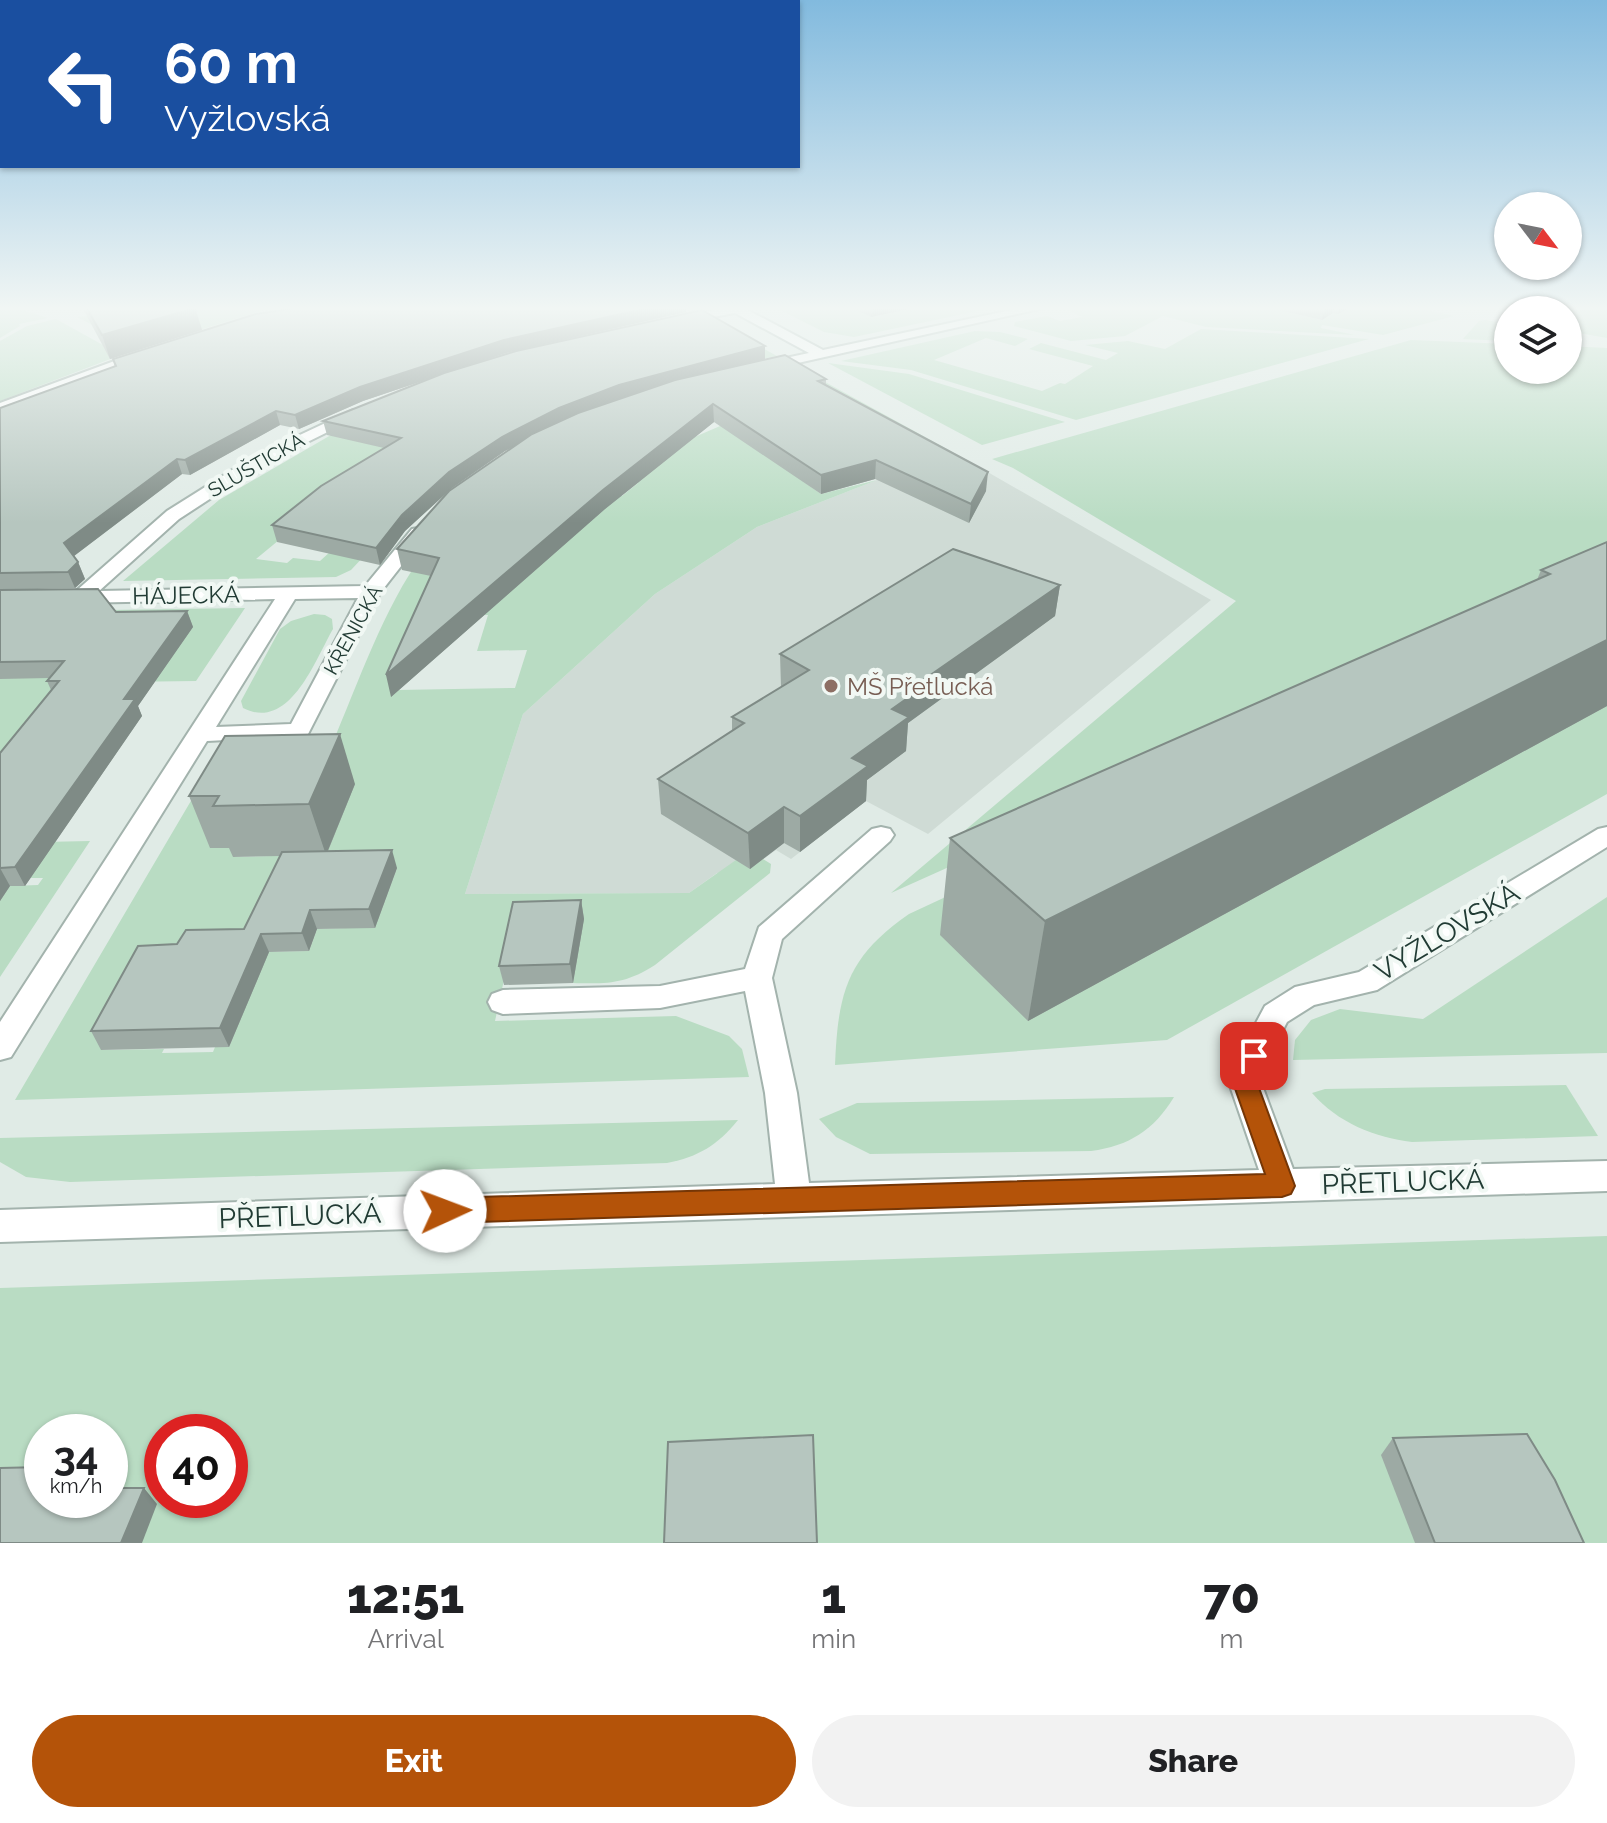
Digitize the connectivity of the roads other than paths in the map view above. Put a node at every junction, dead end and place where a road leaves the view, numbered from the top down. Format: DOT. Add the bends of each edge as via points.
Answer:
graph roads {
  1 [pos="79,379"];
  2 [pos="0,408"];
  3 [pos="367,408"];
  4 [pos="427,523"];
  5 [pos="371,592"];
  6 [pos="288,594"];
  7 [pos="60,597"];
  8 [pos="81,597"];
  9 [pos="199,734"];
  10 [pos="881,835"];
  11 [pos="1607,835"];
  12 [pos="757,978"];
  13 [pos="503,1002"];
  14 [pos="0,1048"];
  15 [pos="1607,1176"];
  16 [pos="1282,1186"];
  17 [pos="794,1199"];
  18 [pos="0,1226"];
  1 -- 2 [label="street"];
  3 -- 8 [label="street, SLUŠTICKÁ" via="215,487 173,515"];
  4 -- 5 [label="street, KŘENICKÁ"];
  5 -- 6 [label="street, HÁJECKÁ"];
  5 -- 9 [label="street, KŘENICKÁ" via="299,731"];
  6 -- 8 [label="street, HÁJECKÁ"];
  6 -- 9 [label="street"];
  7 -- 8 [label="street, HÁJECKÁ"];
  9 -- 14 [label="street"];
  10 -- 12 [label="street" via="769,934"];
  11 -- 16 [label="street, VYŽLOVSKÁ" via="1367,982 1306,995 1276,1014 1243,1077"];
  12 -- 13 [label="street" via="660,997"];
  12 -- 17 [label="street" via="781,1093"];
  15 -- 16 [label="street, PŘETLUCKÁ"];
  16 -- 17 [label="street, PŘETLUCKÁ"];
  17 -- 18 [label="street, PŘETLUCKÁ"];
}
